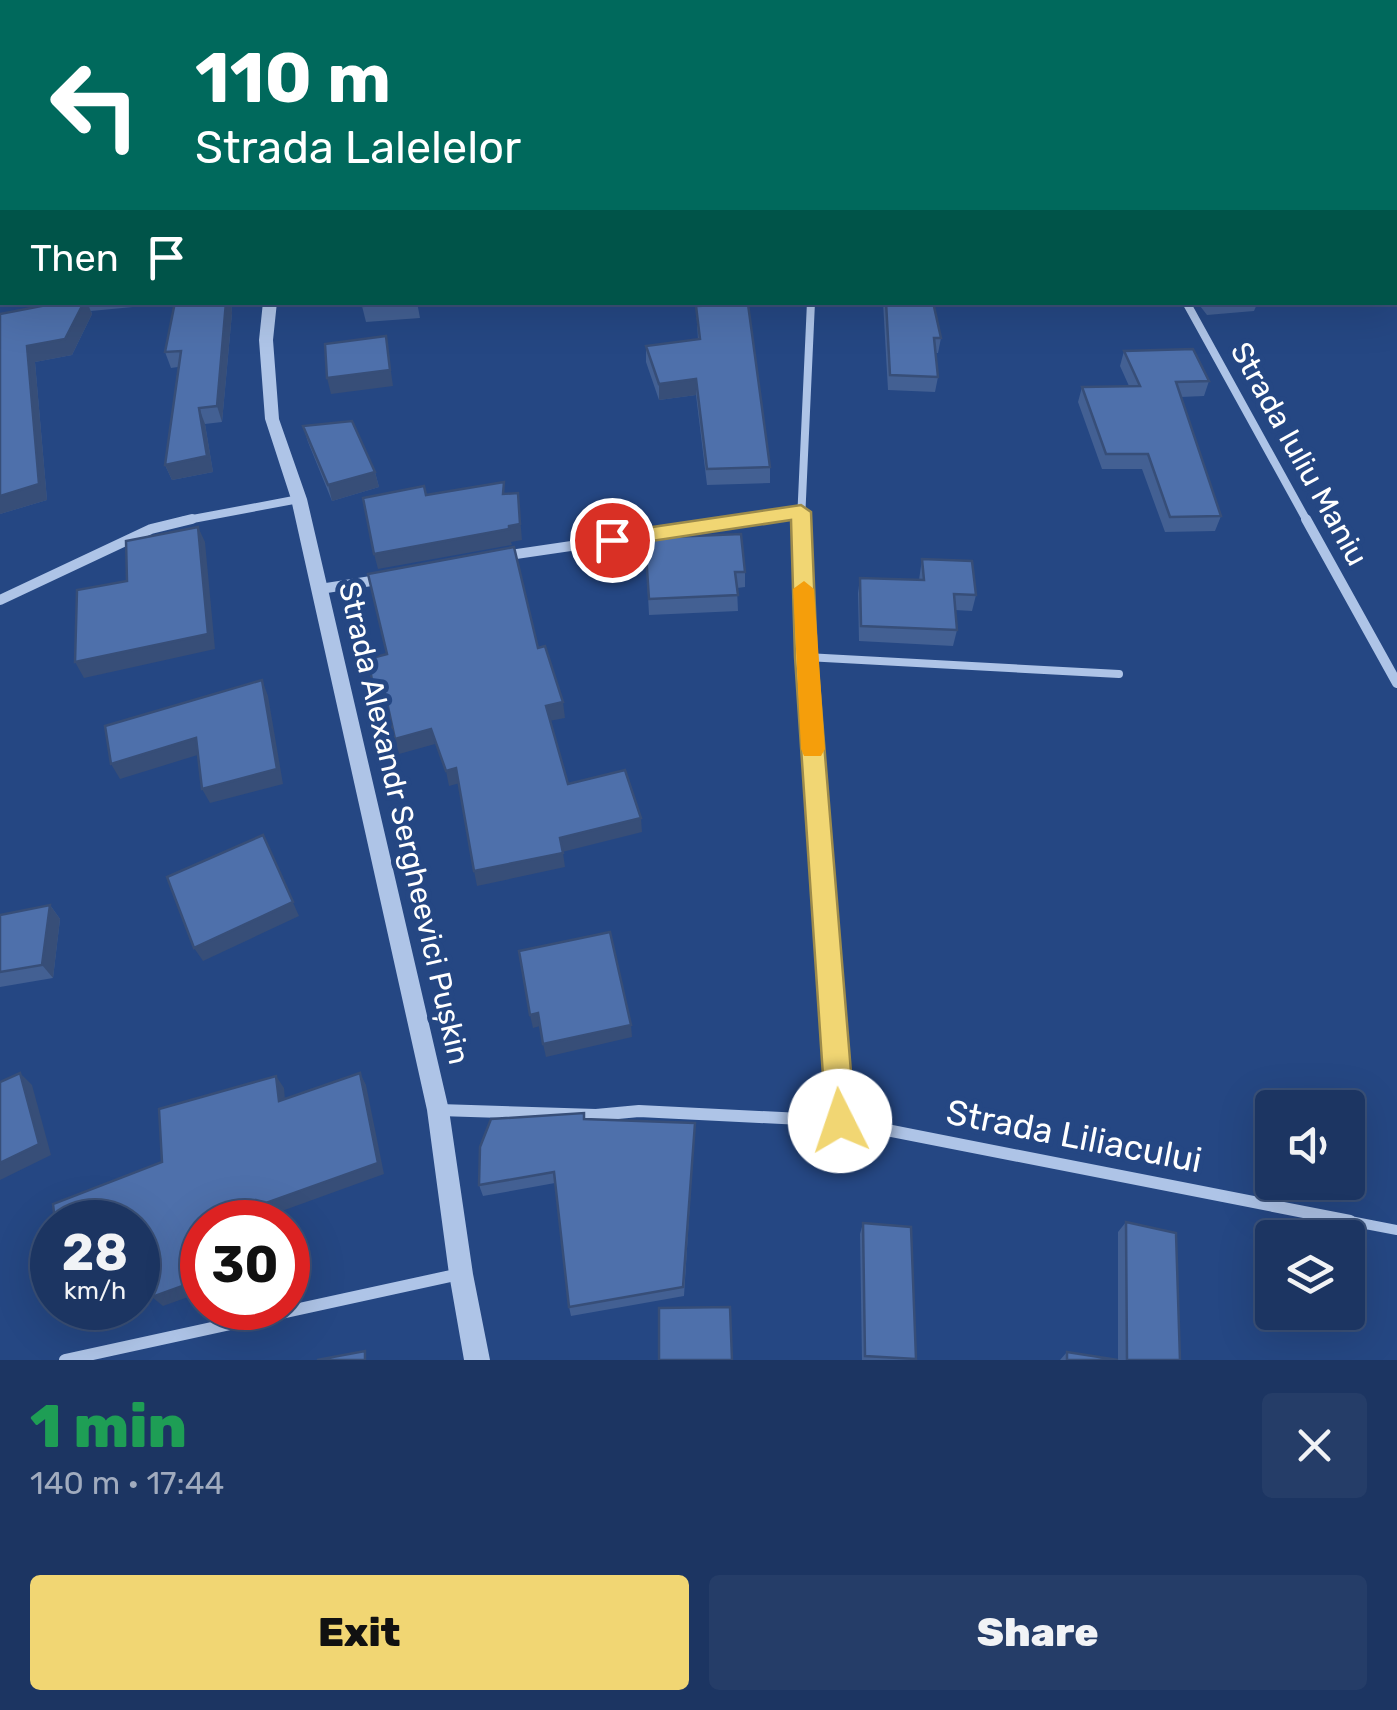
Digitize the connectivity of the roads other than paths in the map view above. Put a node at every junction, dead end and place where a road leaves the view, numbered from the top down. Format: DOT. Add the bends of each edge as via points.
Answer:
graph roads {
  1 [pos="270,305"];
  2 [pos="811,305"];
  3 [pos="1188,305"];
  4 [pos="299,499"];
  5 [pos="801,512"];
  6 [pos="486,559"];
  7 [pos="390,578"];
  8 [pos="320,589"];
  9 [pos="0,600"];
  10 [pos="806,657"];
  11 [pos="1119,674"];
  12 [pos="1397,682"];
  13 [pos="438,1110"];
  14 [pos="840,1121"];
  15 [pos="1345,1220"];
  16 [pos="1365,1224"];
  17 [pos="1397,1230"];
  18 [pos="461,1274"];
  19 [pos="65,1360"];
  20 [pos="478,1360"];
  1 -- 4 [label="street, Strada Alexandr Sergheevici Pușkin" via="272,419"];
  2 -- 5 [label="street"];
  3 -- 12 [label="street, Strada Iuliu Maniu"];
  4 -- 8 [label="street, Strada Alexandr Sergheevici Pușkin"];
  4 -- 9 [label="street" via="151,529"];
  5 -- 6 [label="street"];
  5 -- 10 [label="street"];
  7 -- 8 [label="street"];
  8 -- 13 [label="street, Strada Alexandr Sergheevici Pușkin"];
  10 -- 11 [label="lane"];
  10 -- 14 [label="street"];
  13 -- 14 [label="street, Strada Liliacului"];
  13 -- 18 [label="street, Strada Alexandr Sergheevici Pușkin"];
  14 -- 15 [label="street, Strada Liliacului"];
  16 -- 17 [label="lane, Strada Liliacului"];
  18 -- 19 [label="street"];
  18 -- 20 [label="street, Strada Alexandr Sergheevici Pușkin"];
}
